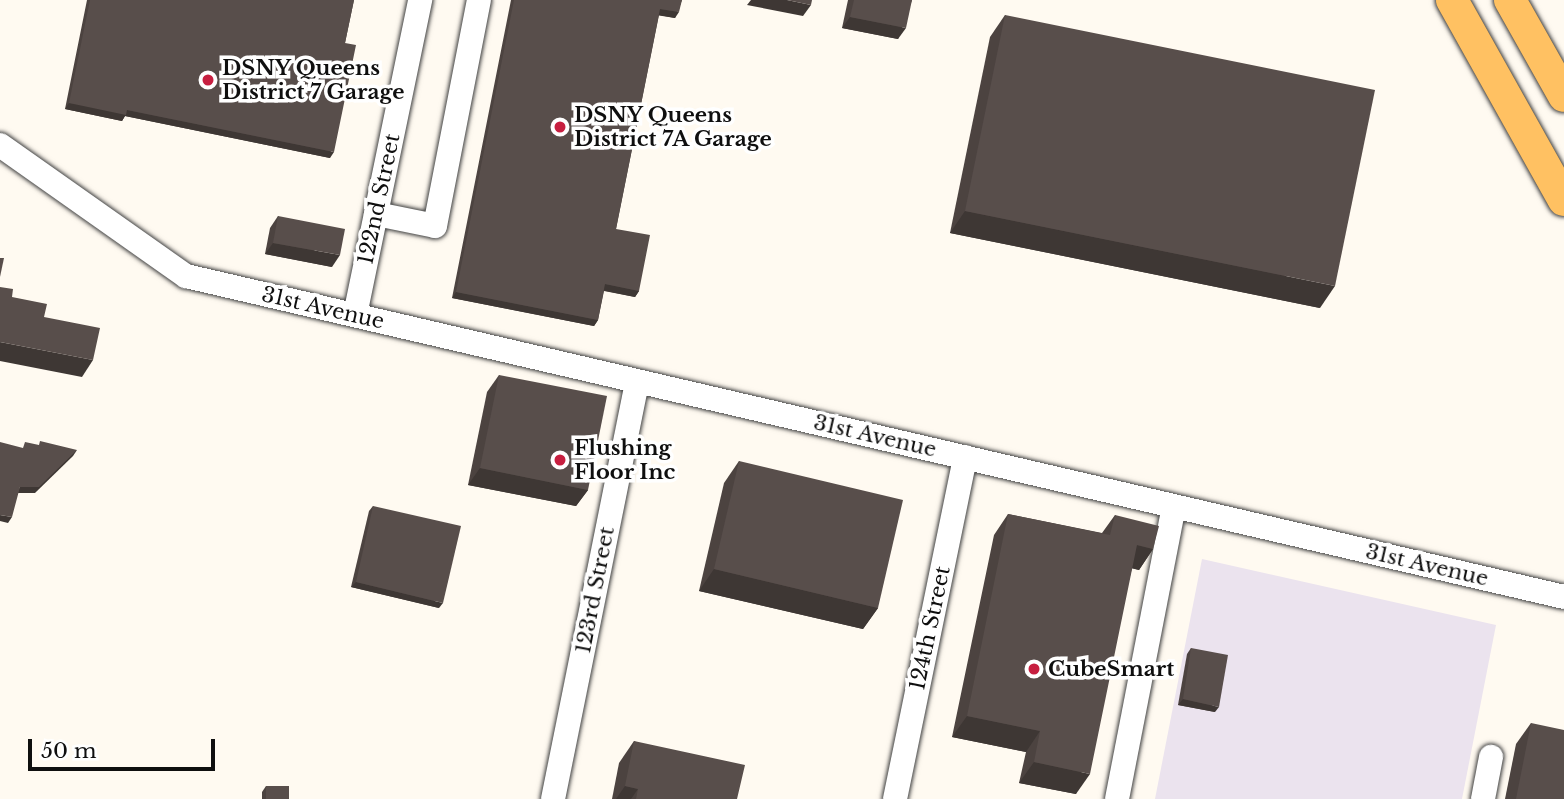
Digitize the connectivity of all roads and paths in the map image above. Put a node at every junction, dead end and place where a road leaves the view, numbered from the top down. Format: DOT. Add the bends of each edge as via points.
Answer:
graph roads {
  1 [pos="420,0"];
  2 [pos="479,0"];
  3 [pos="1452,0"];
  4 [pos="1510,0"];
  5 [pos="1564,96"];
  6 [pos="0,145"];
  7 [pos="1564,200"];
  8 [pos="376,214"];
  9 [pos="355,316"];
  10 [pos="637,381"];
  11 [pos="965,457"];
  12 [pos="1174,506"];
  13 [pos="1564,597"];
  14 [pos="1491,757"];
  15 [pos="554,799"];
  16 [pos="895,799"];
  17 [pos="1117,799"];
  18 [pos="1483,799"];
  1 -- 8 [label="street, 122nd Street"];
  2 -- 8 [label="street" via="435,226"];
  3 -- 7 [label="main road"];
  4 -- 5 [label="main road"];
  6 -- 9 [label="street, 31st Avenue" via="186,276"];
  8 -- 9 [label="street, 122nd Street"];
  9 -- 10 [label="street, 31st Avenue"];
  10 -- 11 [label="street, 31st Avenue"];
  10 -- 15 [label="street, 123rd Street"];
  11 -- 12 [label="street, 31st Avenue"];
  11 -- 16 [label="street, 124th Street"];
  12 -- 13 [label="street, 31st Avenue"];
  12 -- 17 [label="street"];
  14 -- 18 [label="street"];
}
